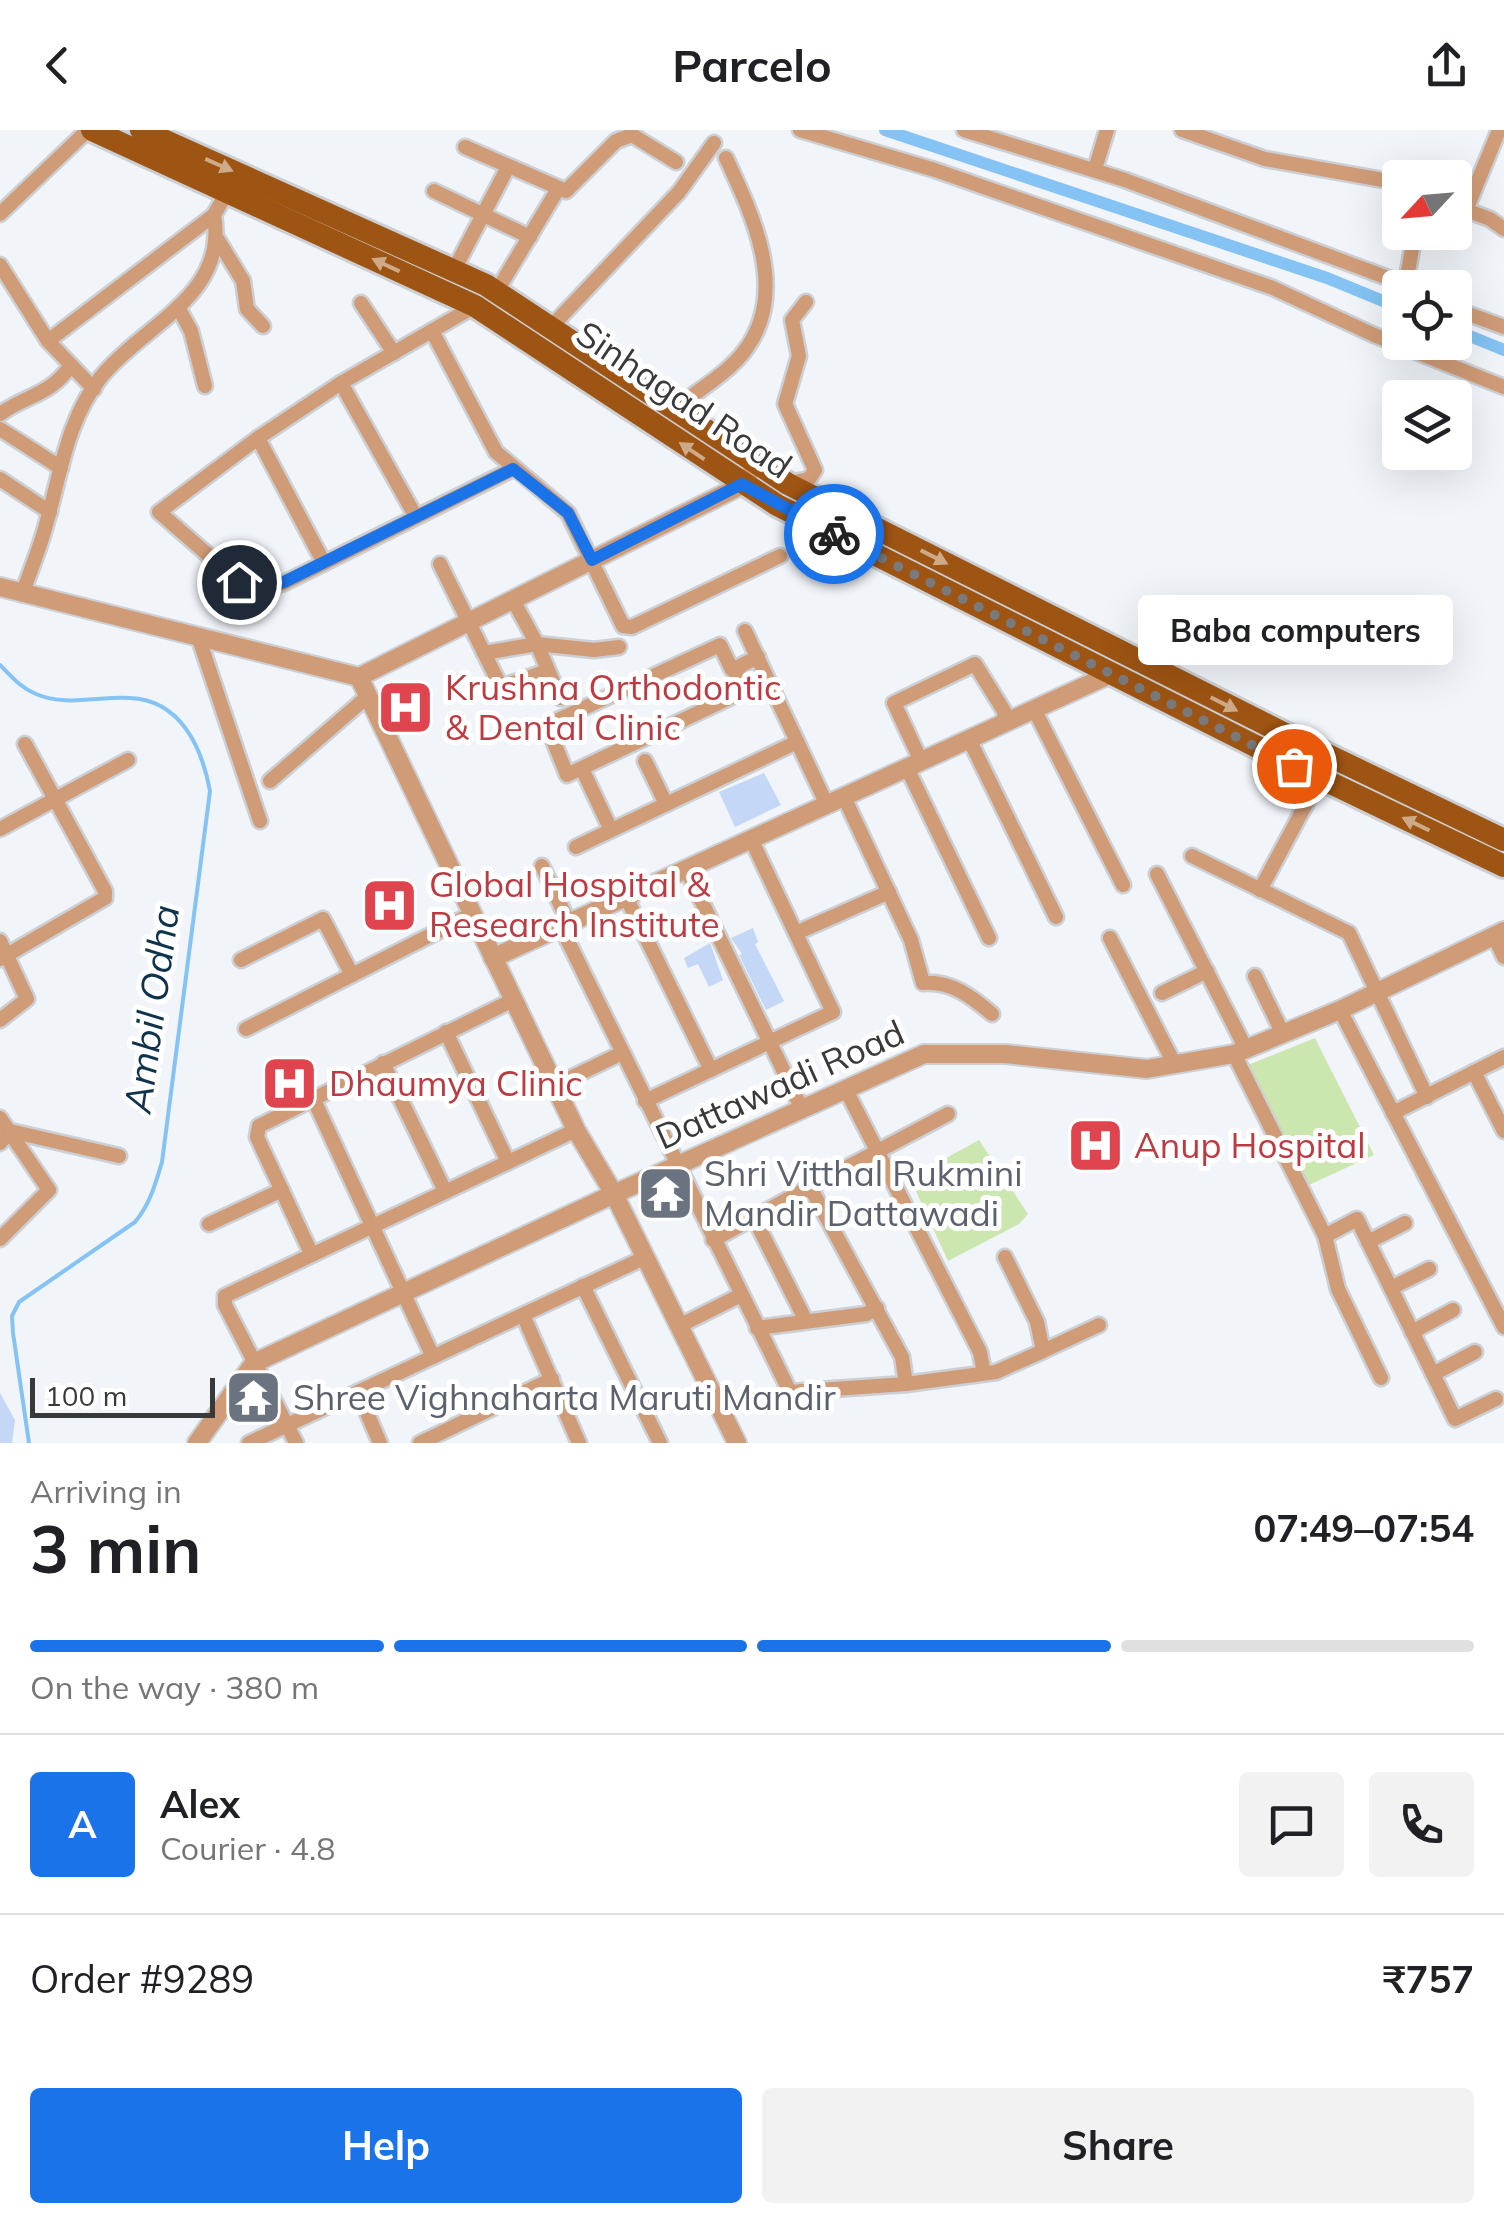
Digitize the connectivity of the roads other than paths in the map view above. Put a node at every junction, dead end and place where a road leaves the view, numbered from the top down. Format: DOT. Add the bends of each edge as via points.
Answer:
graph roads {
  1 [pos="90,130"];
  2 [pos="141,130"];
  3 [pos="800,130"];
  4 [pos="964,130"];
  5 [pos="1107,130"];
  6 [pos="1182,130"];
  7 [pos="1499,130"];
  8 [pos="714,143"];
  9 [pos="465,147"];
  10 [pos="726,158"];
  11 [pos="676,162"];
  12 [pos="508,166"];
  13 [pos="1094,170"];
  14 [pos="1382,180"];
  15 [pos="1472,184"];
  16 [pos="558,189"];
  17 [pos="242,191"];
  18 [pos="434,191"];
  19 [pos="0,214"];
  20 [pos="482,214"];
  21 [pos="1472,214"];
  22 [pos="214,215"];
  23 [pos="1504,229"];
  24 [pos="530,237"];
  25 [pos="218,240"];
  26 [pos="0,265"];
  27 [pos="454,270"];
  28 [pos="1382,276"];
  29 [pos="497,291"];
  30 [pos="806,302"];
  31 [pos="361,303"];
  32 [pos="475,306"];
  33 [pos="178,307"];
  34 [pos="1472,315"];
  35 [pos="262,326"];
  36 [pos="552,326"];
  37 [pos="1504,327"];
  38 [pos="432,330"];
  39 [pos="48,342"];
  40 [pos="394,353"];
  41 [pos="71,365"];
  42 [pos="340,383"];
  43 [pos="205,386"];
  44 [pos="1504,387"];
  45 [pos="94,389"];
  46 [pos="674,408"];
  47 [pos="0,414"];
  48 [pos="0,429"];
  49 [pos="258,438"];
  50 [pos="755,464"];
  51 [pos="61,468"];
  52 [pos="513,469"];
  53 [pos="0,479"];
  54 [pos="742,484"];
  55 [pos="788,484"];
  56 [pos="50,512"];
  57 [pos="416,517"];
  58 [pos="780,556"];
  59 [pos="592,560"];
  60 [pos="324,563"];
  61 [pos="440,564"];
  62 [pos="0,586"];
  63 [pos="22,594"];
  64 [pos="513,600"];
  65 [pos="469,622"];
  66 [pos="745,631"];
  67 [pos="198,636"];
  68 [pos="537,644"];
  69 [pos="619,647"];
  70 [pos="484,653"];
  71 [pos="758,657"];
  72 [pos="736,667"];
  73 [pos="547,670"];
  74 [pos="1111,674"];
  75 [pos="359,677"];
  76 [pos="368,696"];
  77 [pos="560,698"];
  78 [pos="1034,709"];
  79 [pos="1005,722"];
  80 [pos="969,739"];
  81 [pos="797,742"];
  82 [pos="25,744"];
  83 [pos="128,760"];
  84 [pos="646,761"];
  85 [pos="914,764"];
  86 [pos="584,774"];
  87 [pos="1320,778"];
  88 [pos="270,781"];
  89 [pos="54,799"];
  90 [pos="835,801"];
  91 [pos="666,804"];
  92 [pos="260,821"];
  93 [pos="0,829"];
  94 [pos="611,830"];
  95 [pos="752,839"];
  96 [pos="1504,840"];
  97 [pos="576,847"];
  98 [pos="1192,856"];
  99 [pos="542,866"];
  100 [pos="1504,866"];
  101 [pos="686,869"];
  102 [pos="1157,874"];
  103 [pos="1122,886"];
  104 [pos="1260,890"];
  105 [pos="888,892"];
  106 [pos="626,897"];
  107 [pos="472,914"];
  108 [pos="1056,916"];
  109 [pos="565,925"];
  110 [pos="796,934"];
  111 [pos="1499,934"];
  112 [pos="989,938"];
  113 [pos="1110,938"];
  114 [pos="2,951"];
  115 [pos="1504,957"];
  116 [pos="493,958"];
  117 [pos="242,960"];
  118 [pos="1206,971"];
  119 [pos="352,975"];
  120 [pos="1255,976"];
  121 [pos="1380,991"];
  122 [pos="1162,993"];
  123 [pos="513,1000"];
  124 [pos="1340,1010"];
  125 [pos="992,1014"];
  126 [pos="0,1020"];
  127 [pos="246,1028"];
  128 [pos="446,1032"];
  129 [pos="1282,1034"];
  130 [pos="770,1042"];
  131 [pos="1240,1052"];
  132 [pos="622,1053"];
  133 [pos="1504,1058"];
  134 [pos="384,1064"];
  135 [pos="1174,1065"];
  136 [pos="710,1070"];
  137 [pos="1474,1072"];
  138 [pos="554,1086"];
  139 [pos="846,1090"];
  140 [pos="1426,1096"];
  141 [pos="313,1098"];
  142 [pos="645,1101"];
  143 [pos="802,1110"];
  144 [pos="1394,1113"];
  145 [pos="948,1114"];
  146 [pos="0,1118"];
  147 [pos="576,1130"];
  148 [pos="1504,1131"];
  149 [pos="5,1138"];
  150 [pos="876,1150"];
  151 [pos="119,1156"];
  152 [pos="508,1162"];
  153 [pos="676,1166"];
  154 [pos="810,1187"];
  155 [pos="282,1190"];
  156 [pos="445,1191"];
  157 [pos="614,1194"];
  158 [pos="755,1220"];
  159 [pos="1404,1223"];
  160 [pos="209,1224"];
  161 [pos="372,1225"];
  162 [pos="1325,1236"];
  163 [pos="0,1239"];
  164 [pos="713,1240"];
  165 [pos="1368,1242"];
  166 [pos="312,1253"];
  167 [pos="646,1257"];
  168 [pos="1005,1257"];
  169 [pos="1429,1269"];
  170 [pos="583,1286"];
  171 [pos="1391,1288"];
  172 [pos="404,1292"];
  173 [pos="741,1295"];
  174 [pos="876,1308"];
  175 [pos="1454,1310"];
  176 [pos="522,1315"];
  177 [pos="806,1322"];
  178 [pos="1098,1325"];
  179 [pos="680,1326"];
  180 [pos="1504,1326"];
  181 [pos="757,1328"];
  182 [pos="1412,1332"];
  183 [pos="1044,1351"];
  184 [pos="1476,1352"];
  185 [pos="434,1356"];
  186 [pos="254,1364"];
  187 [pos="984,1374"];
  188 [pos="1433,1374"];
  189 [pos="1382,1378"];
  190 [pos="552,1379"];
  191 [pos="906,1384"];
  192 [pos="358,1392"];
  193 [pos="1496,1399"];
  194 [pos="287,1425"];
  195 [pos="197,1443"];
  196 [pos="249,1443"];
  197 [pos="296,1443"];
  198 [pos="380,1443"];
  199 [pos="420,1443"];
  200 [pos="578,1443"];
  201 [pos="660,1443"];
  202 [pos="737,1443"];
  1 -- 17 [label="main road, Sinhagad Road"];
  1 -- 19 [label="street"];
  2 -- 17 [label="main road, Sinhagad Road, one-way"];
  3 -- 44 [label="street" via="1273,288"];
  4 -- 13 [label="street"];
  5 -- 13 [label="street"];
  6 -- 14 [label="street" via="1265,159"];
  7 -- 15 [label="street"];
  8 -- 36 [label="street" via="679,192"];
  9 -- 12 [label="street"];
  10 -- 46 [label="street" via="760,242 762,306 746,349"];
  11 -- 16 [label="street" via="632,134 616,140 573,188"];
  12 -- 16 [label="street"];
  12 -- 20 [label="street"];
  13 -- 28 [label="street"];
  16 -- 24 [label="street"];
  17 -- 22 [label="street"];
  17 -- 27 [label="main road, Sinhagad Road"];
  32 -- 17 [label="main road, Sinhagad Road, one-way"];
  18 -- 20 [label="street"];
  20 -- 24 [label="street"];
  20 -- 27 [label="street"];
  21 -- 23 [label="street"];
  22 -- 25 [label="street"];
  22 -- 39 [label="street"];
  24 -- 29 [label="street"];
  25 -- 33 [label="street" via="196,292"];
  25 -- 35 [label="street" via="243,281 247,309"];
  26 -- 39 [label="street"];
  27 -- 29 [label="main road, Sinhagad Road"];
  29 -- 36 [label="main road, Sinhagad Road"];
  30 -- 55 [label="street" via="792,320 799,356 784,404 814,470 809,479"];
  31 -- 40 [label="street"];
  32 -- 38 [label="street"];
  54 -- 32 [label="main road, Sinhagad Road, one-way"];
  33 -- 43 [label="street"];
  33 -- 45 [label="street"];
  34 -- 37 [label="street"];
  36 -- 46 [label="main road, Sinhagad Road"];
  38 -- 40 [label="street"];
  38 -- 52 [label="street" via="496,452"];
  39 -- 41 [label="street"];
  40 -- 42 [label="street"];
  41 -- 45 [label="street"];
  41 -- 47 [label="street" via="58,384"];
  42 -- 49 [label="street"];
  42 -- 57 [label="street"];
  45 -- 51 [label="street" via="70,430"];
  46 -- 50 [label="main road, Sinhagad Road"];
  48 -- 51 [label="street"];
  49 -- 60 [label="street"];
  49 -- 60 [label="street" via="159,512 239,582 262,589"];
  50 -- 54 [label="street"];
  50 -- 55 [label="main road, Sinhagad Road"];
  51 -- 56 [label="street"];
  52 -- 57 [label="street"];
  52 -- 59 [label="street" via="568,513"];
  53 -- 56 [label="street"];
  54 -- 59 [label="street"];
  54 -- 74 [label="main road, Sinhagad Road"];
  55 -- 96 [label="main road, Sinhagad Road, one-way"];
  56 -- 63 [label="street"];
  57 -- 60 [label="street"];
  58 -- 59 [label="street" via="627,628"];
  59 -- 64 [label="street"];
  61 -- 65 [label="street"];
  62 -- 63 [label="street"];
  63 -- 67 [label="street"];
  64 -- 65 [label="street"];
  64 -- 68 [label="street"];
  65 -- 70 [label="street"];
  65 -- 75 [label="street"];
  66 -- 71 [label="street"];
  67 -- 75 [label="street"];
  67 -- 92 [label="street"];
  68 -- 69 [label="street"];
  68 -- 70 [label="street"];
  68 -- 73 [label="street"];
  70 -- 73 [label="street" via="501,687"];
  71 -- 72 [label="street"];
  71 -- 81 [label="street"];
  72 -- 72 [label="street" via="746,690 567,775 546,725 720,644"];
  73 -- 77 [label="street"];
  74 -- 78 [label="street"];
  74 -- 87 [label="main road, Sinhagad Road"];
  75 -- 76 [label="street"];
  76 -- 88 [label="street"];
  76 -- 107 [label="street"];
  78 -- 79 [label="street"];
  78 -- 103 [label="street"];
  79 -- 80 [label="street"];
  79 -- 85 [label="street" via="975,664 894,703"];
  80 -- 85 [label="street"];
  80 -- 108 [label="street"];
  81 -- 90 [label="street"];
  81 -- 91 [label="street"];
  82 -- 89 [label="street"];
  83 -- 89 [label="street"];
  84 -- 91 [label="street"];
  85 -- 90 [label="street"];
  85 -- 112 [label="street"];
  86 -- 94 [label="street"];
  100 -- 87 [label="main road, Sinhagad Road, one-way"];
  87 -- 104 [label="street"];
  89 -- 93 [label="street"];
  89 -- 114 [label="street" via="105,898"];
  90 -- 95 [label="street"];
  90 -- 105 [label="street"];
  91 -- 94 [label="street"];
  94 -- 97 [label="street"];
  95 -- 101 [label="street"];
  95 -- 110 [label="street"];
  98 -- 104 [label="street"];
  99 -- 109 [label="street"];
  101 -- 106 [label="street"];
  101 -- 130 [label="street"];
  102 -- 118 [label="street"];
  104 -- 121 [label="street" via="1349,933"];
  105 -- 110 [label="street"];
  105 -- 125 [label="street" via="923,983 947,984"];
  106 -- 109 [label="street"];
  106 -- 136 [label="street"];
  107 -- 116 [label="street"];
  107 -- 119 [label="street"];
  109 -- 116 [label="street"];
  109 -- 132 [label="street"];
  110 -- 130 [label="street" via="833,1012"];
  111 -- 115 [label="street"];
  111 -- 121 [label="street, Dattawadi Road"];
  113 -- 135 [label="street"];
  114 -- 126 [label="street" via="27,999"];
  116 -- 123 [label="street"];
  117 -- 119 [label="street" via="323,919"];
  118 -- 122 [label="street"];
  118 -- 131 [label="street"];
  119 -- 127 [label="street"];
  120 -- 129 [label="street"];
  121 -- 124 [label="street, Dattawadi Road"];
  121 -- 140 [label="street"];
  123 -- 128 [label="street"];
  123 -- 138 [label="street"];
  124 -- 129 [label="street, Dattawadi Road"];
  124 -- 144 [label="street"];
  128 -- 134 [label="street"];
  128 -- 152 [label="street"];
  129 -- 131 [label="street, Dattawadi Road"];
  130 -- 136 [label="street"];
  130 -- 143 [label="street"];
  131 -- 135 [label="street, Dattawadi Road"];
  131 -- 162 [label="street"];
  132 -- 138 [label="street"];
  132 -- 142 [label="street"];
  133 -- 137 [label="street"];
  134 -- 141 [label="street"];
  134 -- 156 [label="street"];
  135 -- 139 [label="street, Dattawadi Road" via="1147,1069 1005,1054 924,1054"];
  136 -- 142 [label="street"];
  137 -- 140 [label="street"];
  137 -- 148 [label="street"];
  138 -- 147 [label="street"];
  139 -- 143 [label="street, Dattawadi Road"];
  139 -- 150 [label="street"];
  140 -- 144 [label="street"];
  141 -- 155 [label="street" via="257,1130"];
  141 -- 161 [label="street"];
  142 -- 153 [label="street"];
  143 -- 153 [label="street, Dattawadi Road"];
  144 -- 180 [label="street"];
  145 -- 150 [label="street"];
  146 -- 149 [label="street"];
  147 -- 152 [label="street"];
  147 -- 157 [label="street"];
  149 -- 151 [label="street"];
  149 -- 163 [label="street" via="50,1190"];
  150 -- 154 [label="street"];
  150 -- 187 [label="street" via="980,1352"];
  152 -- 156 [label="street"];
  153 -- 157 [label="street, Dattawadi Road"];
  153 -- 164 [label="street"];
  154 -- 158 [label="street"];
  154 -- 174 [label="street"];
  155 -- 160 [label="street"];
  155 -- 166 [label="street"];
  156 -- 161 [label="street"];
  157 -- 167 [label="street"];
  157 -- 172 [label="street, Dattawadi Road"];
  158 -- 164 [label="street"];
  158 -- 177 [label="street"];
  159 -- 165 [label="street"];
  161 -- 166 [label="street"];
  161 -- 172 [label="street"];
  162 -- 165 [label="street" via="1357,1219"];
  162 -- 189 [label="street" via="1338,1289"];
  164 -- 173 [label="street"];
  165 -- 171 [label="street"];
  166 -- 186 [label="street" via="225,1296"];
  167 -- 170 [label="street"];
  167 -- 179 [label="street"];
  168 -- 183 [label="street"];
  169 -- 171 [label="street"];
  170 -- 176 [label="street"];
  170 -- 201 [label="street"];
  171 -- 182 [label="street"];
  172 -- 185 [label="street"];
  172 -- 186 [label="street, Dattawadi Road"];
  173 -- 179 [label="street"];
  173 -- 181 [label="street"];
  174 -- 177 [label="street"];
  174 -- 191 [label="street" via="902,1357"];
  175 -- 182 [label="street"];
  176 -- 185 [label="street"];
  176 -- 190 [label="street"];
  177 -- 181 [label="street"];
  178 -- 183 [label="street"];
  179 -- 202 [label="street"];
  181 -- 191 [label="street" via="790,1392"];
  182 -- 188 [label="street"];
  183 -- 187 [label="street"];
  184 -- 188 [label="street"];
  185 -- 192 [label="street"];
  186 -- 194 [label="street"];
  186 -- 195 [label="street, Dattawadi Road"];
  187 -- 191 [label="street"];
  188 -- 193 [label="street" via="1455,1419"];
  190 -- 199 [label="street"];
  190 -- 200 [label="street"];
  192 -- 194 [label="street"];
  192 -- 198 [label="street"];
  194 -- 196 [label="street"];
  194 -- 197 [label="street"];
}
